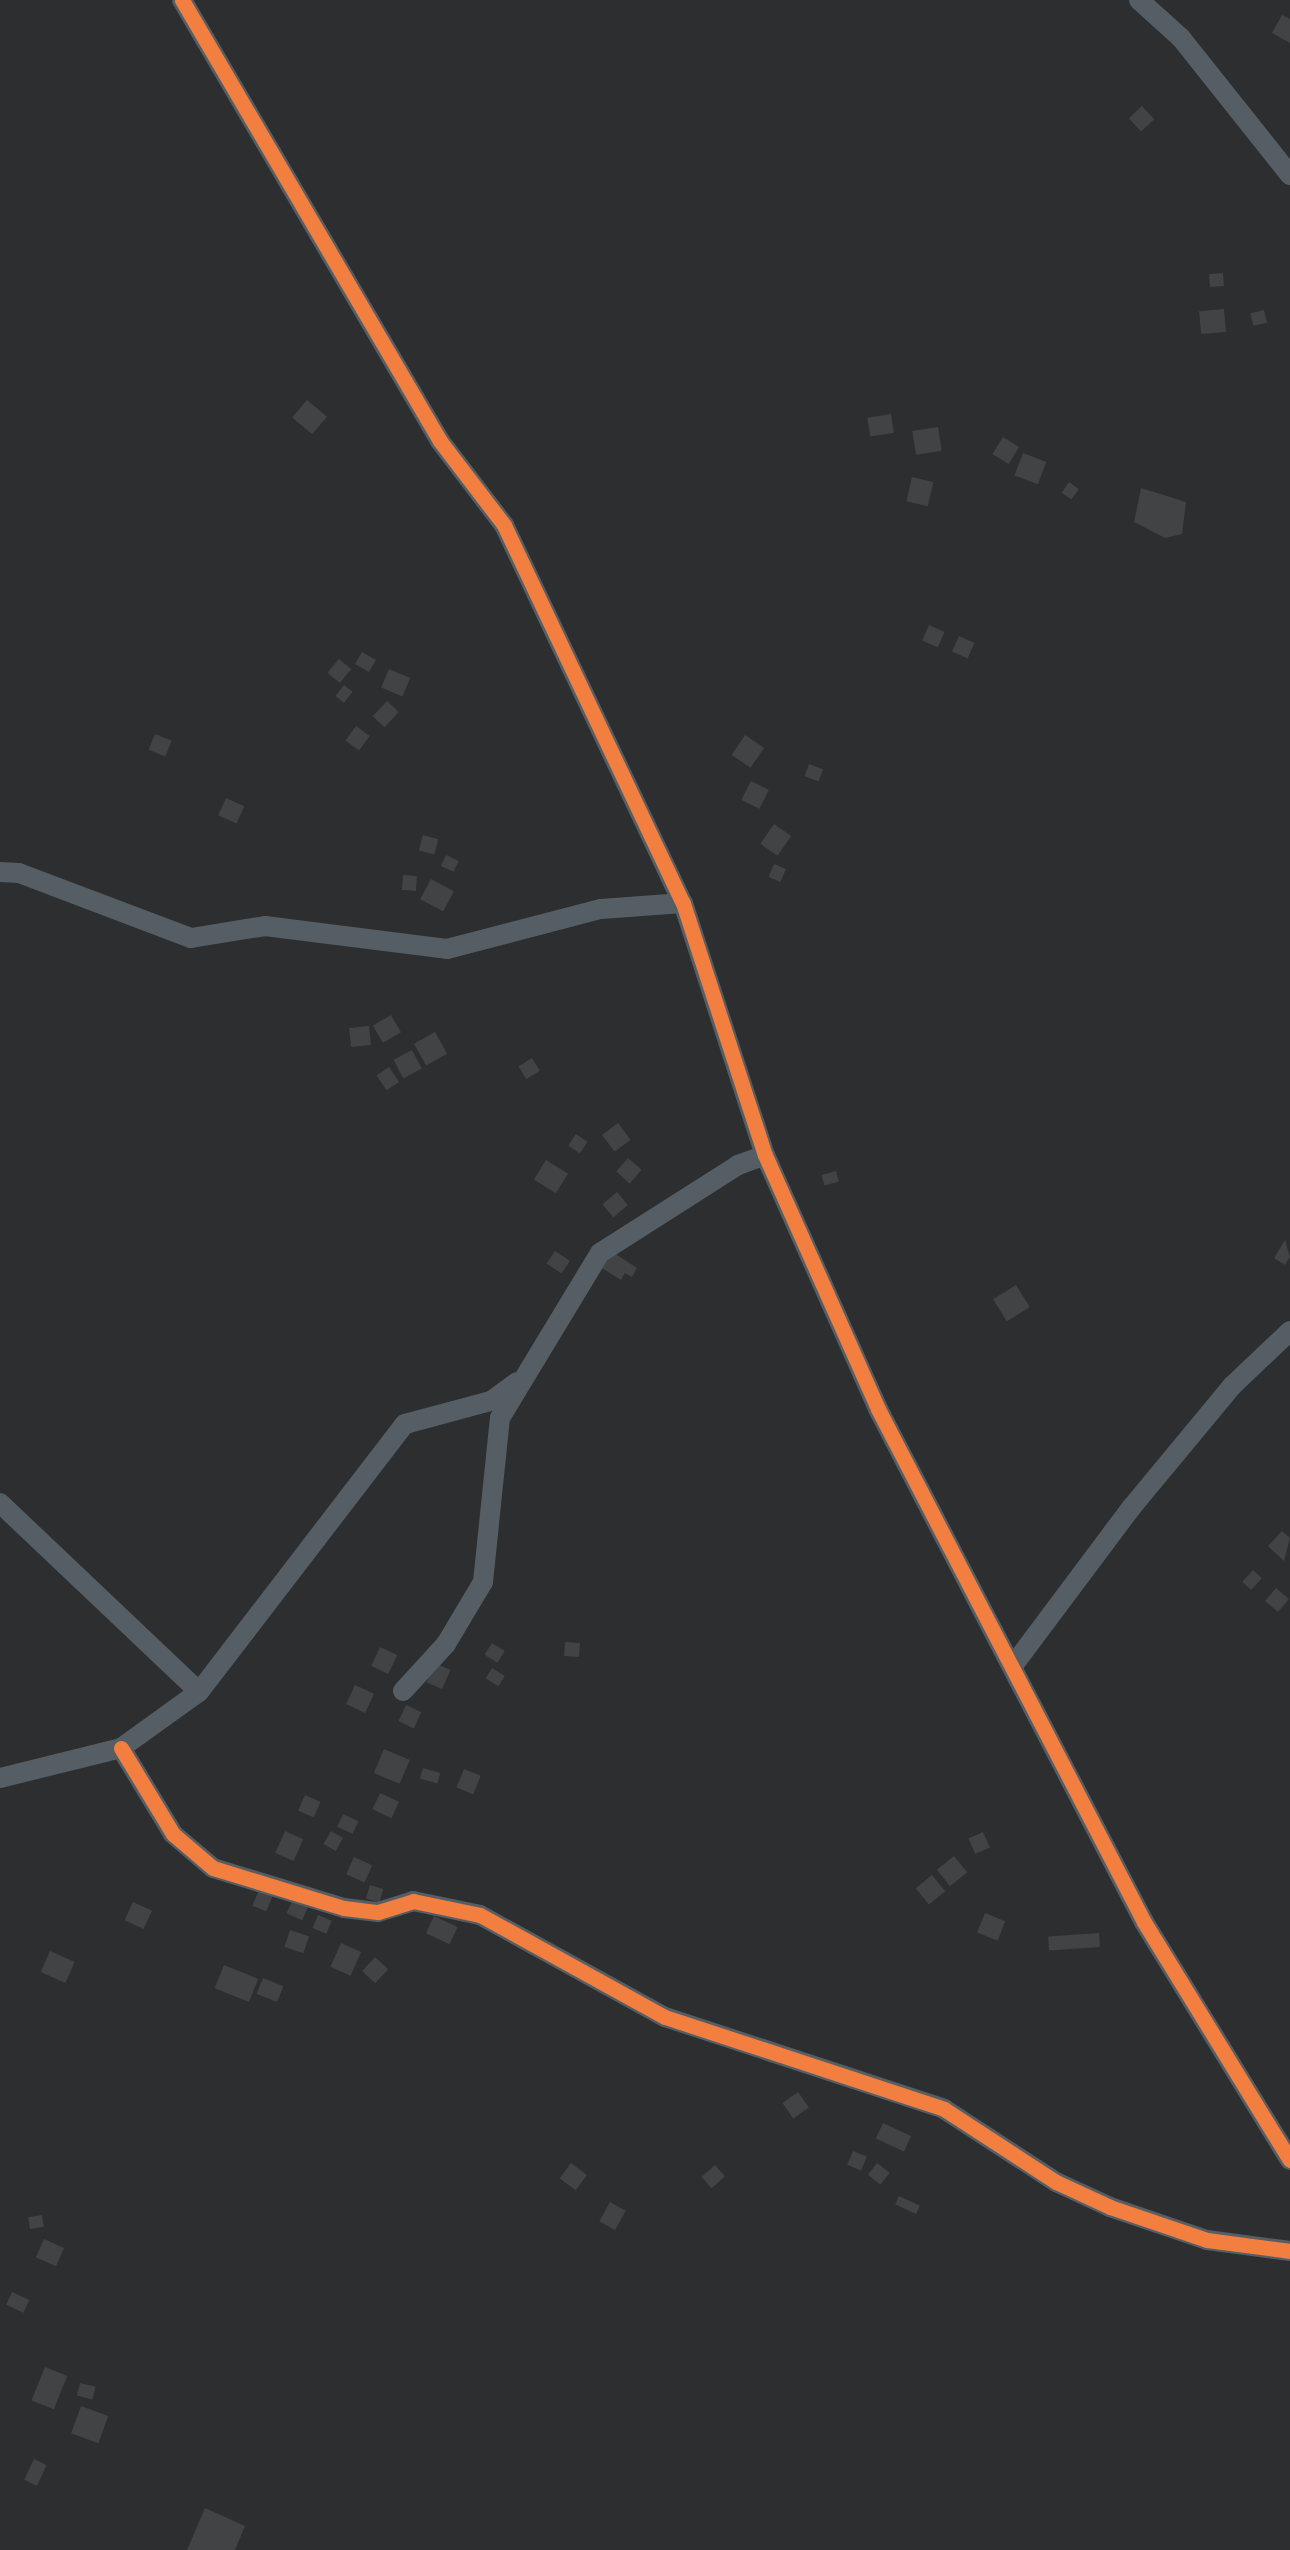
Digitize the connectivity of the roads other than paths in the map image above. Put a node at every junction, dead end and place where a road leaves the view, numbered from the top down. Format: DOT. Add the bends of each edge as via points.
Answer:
graph roads {
  1 [pos="182,0"];
  2 [pos="1139,0"];
  3 [pos="1290,175"];
  4 [pos="0,872"];
  5 [pos="683,904"];
  6 [pos="765,1155"];
  7 [pos="1290,1330"];
  8 [pos="519,1381"];
  9 [pos="0,1503"];
  10 [pos="1012,1668"];
  11 [pos="403,1691"];
  12 [pos="199,1692"];
  13 [pos="121,1748"];
  14 [pos="0,1778"];
  15 [pos="1290,2160"];
  16 [pos="1290,2251"];
  1 -- 5 [label="street" via="440,441 504,525"];
  2 -- 3 [label="street" via="1181,38"];
  4 -- 5 [label="street" via="19,873 192,938 265,926 448,949 601,909"];
  5 -- 6 [label="street"];
  6 -- 8 [label="street" via="738,1165 600,1254"];
  6 -- 10 [label="street" via="878,1409"];
  7 -- 10 [label="street" via="1232,1386 1131,1508"];
  8 -- 11 [label="street" via="500,1418 489,1474 483,1582 446,1644"];
  8 -- 12 [label="street" via="491,1400 404,1424"];
  9 -- 12 [label="street"];
  10 -- 15 [label="street" via="1144,1922"];
  12 -- 13 [label="street"];
  13 -- 14 [label="street"];
  13 -- 16 [label="street" via="173,1834 213,1868 344,1908 378,1912 413,1902 480,1915 664,2017 944,2110 1110,2208 1207,2240"];
}
